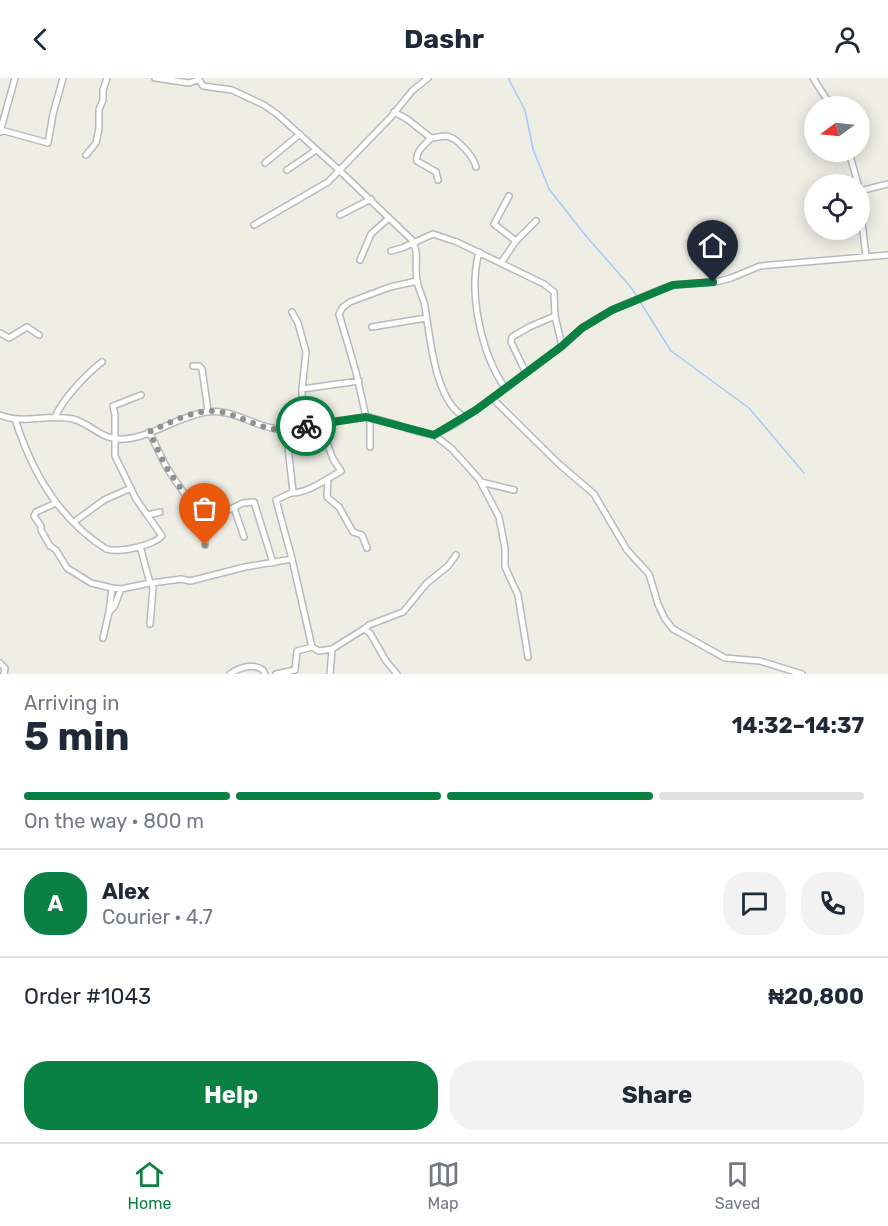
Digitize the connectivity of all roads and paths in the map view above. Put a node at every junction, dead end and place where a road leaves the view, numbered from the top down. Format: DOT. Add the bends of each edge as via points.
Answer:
graph roads {
  1 [pos="15,78"];
  2 [pos="63,78"];
  3 [pos="107,78"];
  4 [pos="155,78"];
  5 [pos="428,78"];
  6 [pos="813,78"];
  7 [pos="198,79"];
  8 [pos="825,96"];
  9 [pos="394,112"];
  10 [pos="0,131"];
  11 [pos="300,134"];
  12 [pos="431,138"];
  13 [pos="316,150"];
  14 [pos="86,156"];
  15 [pos="265,163"];
  16 [pos="476,167"];
  17 [pos="287,170"];
  18 [pos="339,170"];
  19 [pos="438,180"];
  20 [pos="888,184"];
  21 [pos="870,188"];
  22 [pos="509,196"];
  23 [pos="371,199"];
  24 [pos="340,215"];
  25 [pos="389,218"];
  26 [pos="536,221"];
  27 [pos="254,225"];
  28 [pos="865,240"];
  29 [pos="516,241"];
  30 [pos="414,243"];
  31 [pos="391,251"];
  32 [pos="478,252"];
  33 [pos="888,255"];
  34 [pos="866,256"];
  35 [pos="360,260"];
  36 [pos="501,263"];
  37 [pos="417,281"];
  38 [pos="292,312"];
  39 [pos="555,316"];
  40 [pos="426,318"];
  41 [pos="372,327"];
  42 [pos="0,333"];
  43 [pos="39,335"];
  44 [pos="562,346"];
  45 [pos="102,362"];
  46 [pos="193,366"];
  47 [pos="526,373"];
  48 [pos="359,381"];
  49 [pos="505,388"];
  50 [pos="302,389"];
  51 [pos="141,395"];
  52 [pos="495,399"];
  53 [pos="208,411"];
  54 [pos="459,414"];
  55 [pos="0,415"];
  56 [pos="55,417"];
  57 [pos="368,417"];
  58 [pos="465,417"];
  59 [pos="15,419"];
  60 [pos="457,423"];
  61 [pos="320,424"];
  62 [pos="302,427"];
  63 [pos="286,429"];
  64 [pos="149,432"];
  65 [pos="434,435"];
  66 [pos="114,439"];
  67 [pos="370,447"];
  68 [pos="328,479"];
  69 [pos="481,482"];
  70 [pos="131,488"];
  71 [pos="514,490"];
  72 [pos="292,493"];
  73 [pos="56,503"];
  74 [pos="234,508"];
  75 [pos="160,512"];
  76 [pos="148,515"];
  77 [pos="74,522"];
  78 [pos="201,523"];
  79 [pos="243,537"];
  80 [pos="205,545"];
  81 [pos="140,546"];
  82 [pos="367,548"];
  83 [pos="456,555"];
  84 [pos="292,559"];
  85 [pos="273,563"];
  86 [pos="151,583"];
  87 [pos="112,588"];
  88 [pos="121,589"];
  89 [pos="109,612"];
  90 [pos="150,624"];
  91 [pos="364,628"];
  92 [pos="103,638"];
  93 [pos="312,647"];
  94 [pos="333,649"];
  95 [pos="528,657"];
  96 [pos="0,663"];
  97 [pos="4,674"];
  98 [pos="230,674"];
  99 [pos="265,674"];
  100 [pos="276,674"];
  101 [pos="330,674"];
  102 [pos="397,674"];
  103 [pos="802,674"];
  1 -- 10 [label="street"];
  2 -- 10 [label="street" via="48,142"];
  3 -- 14 [label="street" via="96,143"];
  4 -- 7 [label="street" via="189,83"];
  5 -- 9 [label="street"];
  6 -- 8 [label="street"];
  7 -- 11 [label="street" via="203,86 232,90 264,105"];
  9 -- 12 [label="street"];
  9 -- 18 [label="street"];
  11 -- 13 [label="street"];
  11 -- 15 [label="street"];
  12 -- 16 [label="street" via="453,138"];
  12 -- 19 [label="street" via="419,150 417,161 436,172"];
  13 -- 17 [label="street"];
  13 -- 18 [label="street"];
  18 -- 23 [label="street"];
  18 -- 27 [label="street" via="328,182"];
  20 -- 21 [label="street"];
  22 -- 29 [label="street" via="494,224"];
  23 -- 24 [label="street"];
  23 -- 25 [label="street"];
  25 -- 30 [label="street"];
  25 -- 35 [label="street" via="370,234"];
  26 -- 29 [label="street"];
  28 -- 34 [label="street"];
  29 -- 36 [label="street"];
  30 -- 31 [label="street"];
  30 -- 32 [label="street" via="433,234"];
  30 -- 37 [label="street"];
  32 -- 36 [label="street"];
  32 -- 49 [label="street" via="475,291 479,321 494,371"];
  33 -- 34 [label="street"];
  34 -- 44 [label="street" via="760,266 716,282 673,285 612,310"];
  36 -- 39 [label="street" via="552,289"];
  37 -- 40 [label="street"];
  37 -- 48 [label="street" via="390,287 343,307 339,314"];
  38 -- 50 [label="street" via="306,352"];
  39 -- 44 [label="street"];
  39 -- 47 [label="street" via="512,337"];
  40 -- 41 [label="street"];
  40 -- 54 [label="street" via="438,379"];
  42 -- 43 [label="street" via="9,338 27,327"];
  44 -- 47 [label="street"];
  45 -- 56 [label="street" via="87,373 60,405"];
  46 -- 53 [label="street" via="202,369"];
  47 -- 49 [label="street"];
  48 -- 50 [label="street"];
  48 -- 57 [label="street"];
  49 -- 52 [label="street"];
  50 -- 62 [label="street"];
  51 -- 66 [label="street" via="113,406"];
  52 -- 58 [label="street"];
  52 -- 103 [label="street" via="594,494 627,550 649,574 658,604 673,629 725,658 760,661"];
  53 -- 63 [label="street"];
  53 -- 64 [label="street"];
  54 -- 58 [label="street"];
  54 -- 60 [label="street"];
  55 -- 59 [label="street"];
  56 -- 59 [label="street"];
  56 -- 66 [label="street" via="76,420"];
  57 -- 61 [label="street"];
  57 -- 65 [label="street"];
  57 -- 67 [label="street"];
  58 -- 60 [label="street"];
  59 -- 73 [label="street" via="33,465"];
  60 -- 65 [label="street"];
  61 -- 62 [label="street"];
  61 -- 68 [label="street" via="340,471"];
  62 -- 63 [label="street"];
  63 -- 72 [label="street"];
  64 -- 66 [label="street"];
  64 -- 78 [label="street"];
  65 -- 69 [label="street" via="452,448"];
  66 -- 70 [label="street" via="115,456"];
  68 -- 72 [label="street"];
  68 -- 82 [label="street" via="327,497 339,507 353,532 362,535"];
  69 -- 71 [label="street"];
  69 -- 95 [label="street" via="499,517 505,567 518,595"];
  70 -- 76 [label="street"];
  70 -- 77 [label="street" via="104,500"];
  72 -- 84 [label="street" via="276,500"];
  73 -- 77 [label="street"];
  73 -- 87 [label="street" via="34,516 50,546 66,568 91,583"];
  74 -- 78 [label="street"];
  74 -- 79 [label="street"];
  74 -- 85 [label="street" via="254,502"];
  75 -- 76 [label="street"];
  76 -- 81 [label="street" via="162,536"];
  77 -- 81 [label="street" via="106,549"];
  78 -- 80 [label="street"];
  81 -- 86 [label="street"];
  83 -- 91 [label="street" via="403,612"];
  84 -- 85 [label="street"];
  84 -- 93 [label="street"];
  85 -- 86 [label="street" via="190,580"];
  86 -- 88 [label="street"];
  86 -- 90 [label="street"];
  87 -- 88 [label="street"];
  87 -- 89 [label="street"];
  88 -- 89 [label="street"];
  89 -- 92 [label="street"];
  91 -- 94 [label="street"];
  91 -- 102 [label="street"];
  93 -- 94 [label="street" via="319,651"];
  93 -- 100 [label="street" via="297,651 295,670"];
  94 -- 101 [label="street"];
  96 -- 97 [label="street"];
  98 -- 99 [label="street" via="255,666"];
}
